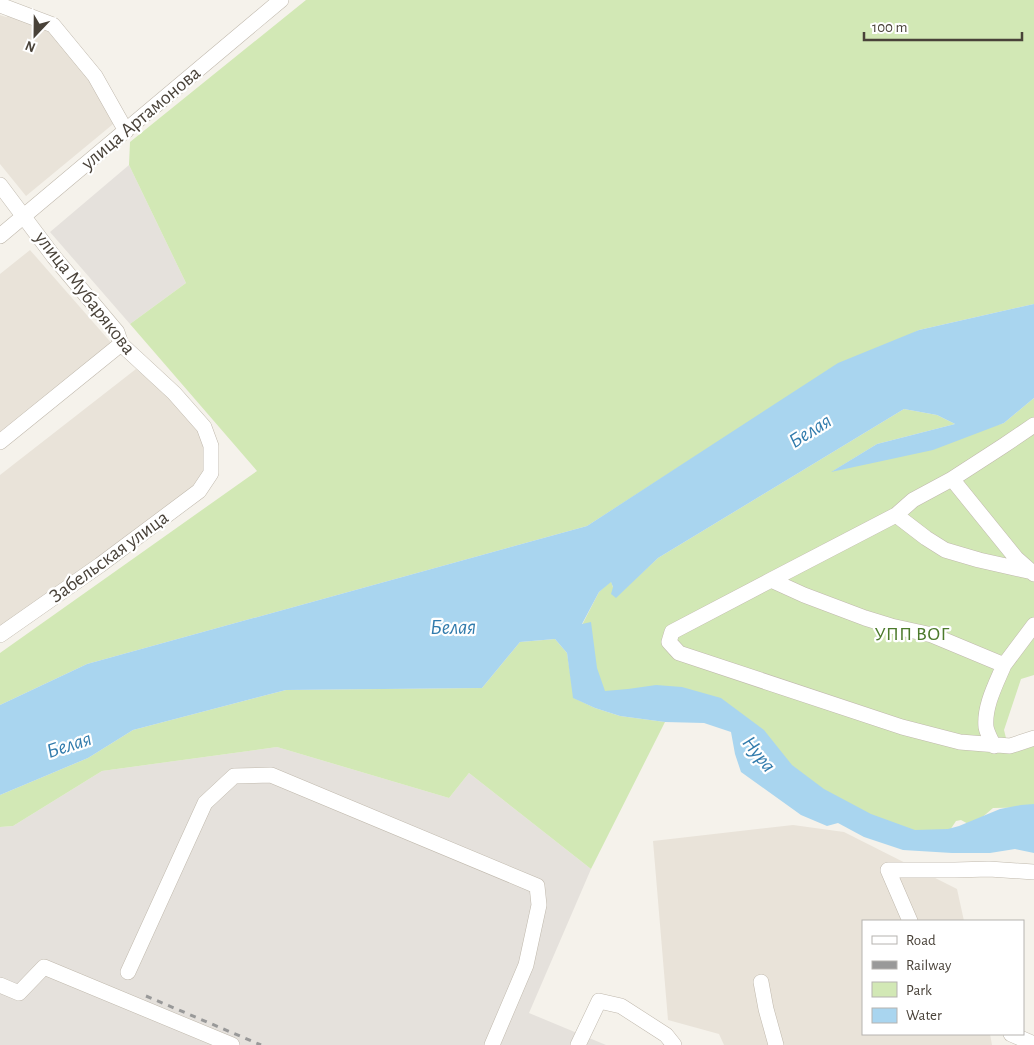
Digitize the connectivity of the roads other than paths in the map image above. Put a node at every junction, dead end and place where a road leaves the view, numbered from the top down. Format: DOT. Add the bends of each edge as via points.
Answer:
graph roads {
  1 [pos="281,0"];
  2 [pos="0,5"];
  3 [pos="126,131"];
  4 [pos="0,185"];
  5 [pos="24,216"];
  6 [pos="0,236"];
  7 [pos="121,344"];
  8 [pos="1034,424"];
  9 [pos="0,442"];
  10 [pos="211,473"];
  11 [pos="952,479"];
  12 [pos="896,515"];
  13 [pos="1032,572"];
  14 [pos="771,580"];
  15 [pos="1034,625"];
  16 [pos="0,635"];
  17 [pos="1004,665"];
  18 [pos="1034,738"];
  19 [pos="994,746"];
  20 [pos="1034,872"];
  21 [pos="910,920"];
  22 [pos="128,972"];
  23 [pos="761,982"];
  24 [pos="0,985"];
  25 [pos="1013,1035"];
  26 [pos="1034,1044"];
  27 [pos="232,1045"];
  28 [pos="492,1045"];
  29 [pos="578,1045"];
  30 [pos="674,1045"];
  31 [pos="776,1045"];
  1 -- 3 [label="street, улица Артамонова"];
  2 -- 3 [label="street" via="53,25 95,76"];
  3 -- 5 [label="street, улица Артамонова"];
  4 -- 5 [label="street, улица Мубарякова"];
  5 -- 6 [label="street, улица Артамонова"];
  5 -- 7 [label="street, улица Мубарякова" via="117,332"];
  7 -- 9 [label="street"];
  7 -- 10 [label="street, улица Мубарякова" via="174,393 204,427 211,446"];
  8 -- 11 [label="street"];
  10 -- 16 [label="street, Забельская улица" via="199,491"];
  11 -- 12 [label="street" via="913,500"];
  11 -- 13 [label="street" via="1016,558"];
  12 -- 13 [label="street" via="945,550"];
  12 -- 14 [label="street"];
  14 -- 17 [label="street" via="865,618 932,635"];
  14 -- 19 [label="street" via="672,632 669,642 679,653 902,727 960,742"];
  15 -- 17 [label="street"];
  17 -- 19 [label="street" via="986,713 986,729"];
  18 -- 19 [label="street" via="1010,746"];
  20 -- 21 [label="street" via="888,870"];
  22 -- 28 [label="street" via="205,803 234,776 271,775 538,886 540,905 526,965"];
  23 -- 31 [label="street"];
  24 -- 27 [label="street" via="19,993 44,967"];
  25 -- 26 [label="street"];
  29 -- 30 [label="street" via="599,1001 621,1006 666,1035"];
}
